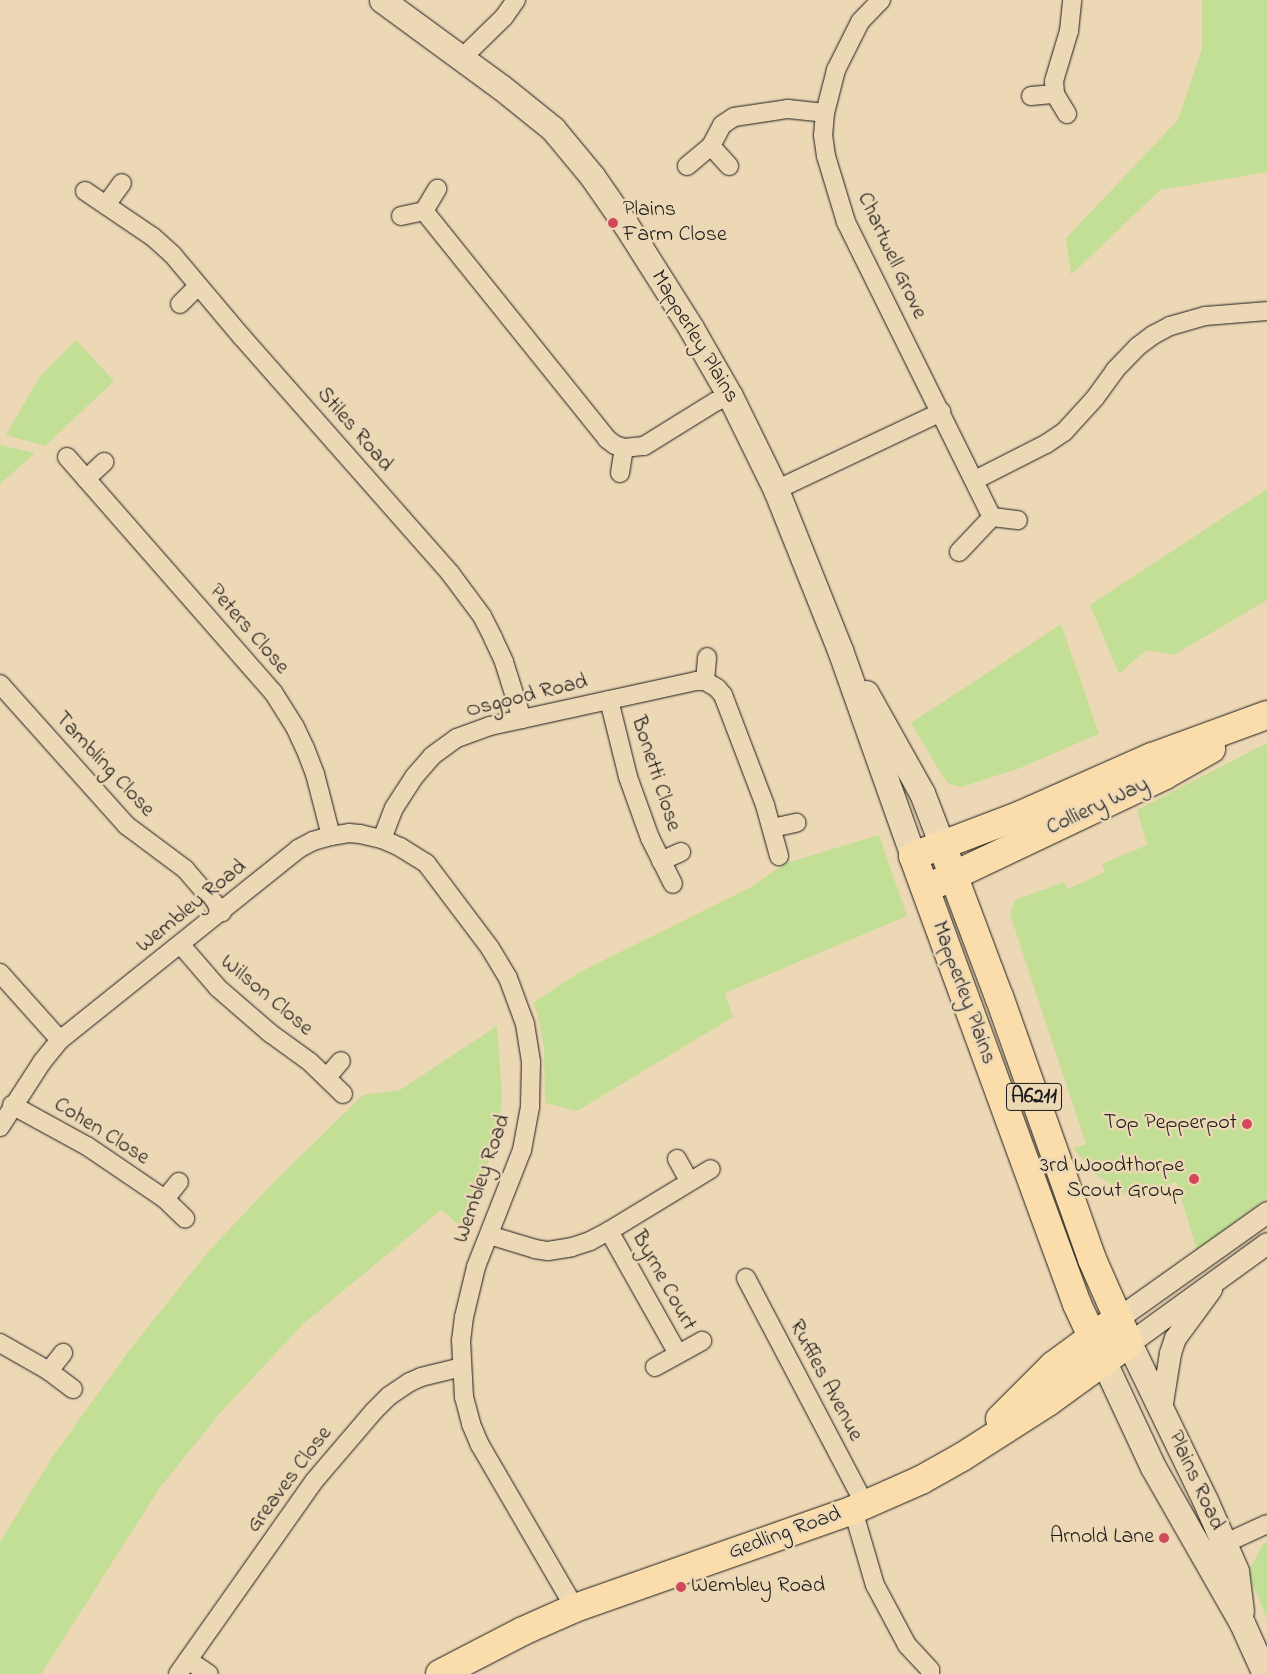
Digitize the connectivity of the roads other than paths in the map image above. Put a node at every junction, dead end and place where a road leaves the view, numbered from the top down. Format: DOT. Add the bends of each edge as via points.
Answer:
graph roads {
  1 [pos="382,0"];
  2 [pos="516,0"];
  3 [pos="881,0"];
  4 [pos="1072,0"];
  5 [pos="462,58"];
  6 [pos="1055,94"];
  7 [pos="1031,96"];
  8 [pos="825,112"];
  9 [pos="1067,114"];
  10 [pos="711,146"];
  11 [pos="687,166"];
  12 [pos="729,166"];
  13 [pos="122,183"];
  14 [pos="437,189"];
  15 [pos="85,191"];
  16 [pos="106,205"];
  17 [pos="424,212"];
  18 [pos="401,216"];
  19 [pos="198,286"];
  20 [pos="180,304"];
  21 [pos="1267,311"];
  22 [pos="730,396"];
  23 [pos="941,412"];
  24 [pos="624,448"];
  25 [pos="66,457"];
  26 [pos="104,462"];
  27 [pos="620,473"];
  28 [pos="86,479"];
  29 [pos="974,480"];
  30 [pos="776,490"];
  31 [pos="992,517"];
  32 [pos="1018,520"];
  33 [pos="959,552"];
  34 [pos="840,650"];
  35 [pos="707,657"];
  36 [pos="705,681"];
  37 [pos="0,684"];
  38 [pos="609,700"];
  39 [pos="1267,716"];
  40 [pos="522,719"];
  41 [pos="796,823"];
  42 [pos="772,828"];
  43 [pos="331,836"];
  44 [pos="382,839"];
  45 [pos="942,845"];
  46 [pos="681,852"];
  47 [pos="779,856"];
  48 [pos="913,856"];
  49 [pos="661,861"];
  50 [pos="953,876"];
  51 [pos="673,884"];
  52 [pos="925,888"];
  53 [pos="222,912"];
  54 [pos="181,945"];
  55 [pos="0,973"];
  56 [pos="60,1040"];
  57 [pos="341,1061"];
  58 [pos="327,1076"];
  59 [pos="343,1094"];
  60 [pos="12,1105"];
  61 [pos="0,1127"];
  62 [pos="677,1160"];
  63 [pos="711,1169"];
  64 [pos="179,1182"];
  65 [pos="690,1182"];
  66 [pos="165,1200"];
  67 [pos="1267,1212"];
  68 [pos="185,1218"];
  69 [pos="609,1231"];
  70 [pos="490,1235"];
  71 [pos="1267,1243"];
  72 [pos="1219,1277"];
  73 [pos="746,1278"];
  74 [pos="1118,1318"];
  75 [pos="1092,1337"];
  76 [pos="702,1341"];
  77 [pos="0,1343"];
  78 [pos="1129,1343"];
  79 [pos="63,1353"];
  80 [pos="678,1354"];
  81 [pos="1104,1362"];
  82 [pos="654,1367"];
  83 [pos="462,1368"];
  84 [pos="49,1371"];
  85 [pos="73,1389"];
  86 [pos="1161,1409"];
  87 [pos="962,1457"];
  88 [pos="859,1508"];
  89 [pos="1267,1524"];
  90 [pos="1213,1549"];
  91 [pos="575,1608"];
  92 [pos="183,1667"];
  93 [pos="209,1674"];
  94 [pos="440,1674"];
  95 [pos="930,1674"];
  96 [pos="1265,1674"];
  1 -- 5 [label="main road, Mapperley Plains"];
  2 -- 5 [label="street"];
  3 -- 8 [label="street, Chartwell Grove" via="860,22 852,36 836,70"];
  4 -- 6 [label="street" via="1069,31 1054,81"];
  5 -- 22 [label="main road, Mapperley Plains" via="552,129 592,176"];
  6 -- 7 [label="street"];
  6 -- 9 [label="street"];
  8 -- 10 [label="street" via="788,108 734,117 722,125"];
  8 -- 23 [label="street, Chartwell Grove" via="823,136 826,156 846,222"];
  10 -- 11 [label="street"];
  10 -- 12 [label="street"];
  13 -- 16 [label="street"];
  14 -- 17 [label="street"];
  15 -- 16 [label="street, Stiles Road"];
  16 -- 19 [label="street, Stiles Road" via="162,244"];
  17 -- 18 [label="street"];
  17 -- 24 [label="street" via="607,439"];
  19 -- 20 [label="street"];
  19 -- 40 [label="street, Stiles Road" via="468,595 504,662"];
  21 -- 29 [label="street" via="1205,316 1170,326 1153,335 1115,370 1064,432"];
  22 -- 24 [label="street" via="644,446"];
  22 -- 30 [label="main road, Mapperley Plains"];
  23 -- 29 [label="street, Chartwell Grove"];
  23 -- 30 [label="street"];
  24 -- 27 [label="street"];
  25 -- 28 [label="street, Peters Close"];
  26 -- 28 [label="street"];
  28 -- 43 [label="street, Peters Close" via="279,700 295,727 315,774"];
  29 -- 31 [label="street, Chartwell Grove"];
  30 -- 34 [label="main road, Mapperley Plains"];
  31 -- 32 [label="street"];
  31 -- 33 [label="street"];
  34 -- 45 [label="main road, Mapperley Plains" via="922,793"];
  34 -- 48 [label="main road, Mapperley Plains"];
  35 -- 36 [label="street"];
  36 -- 38 [label="street, Osgood Road"];
  36 -- 42 [label="street" via="723,695"];
  37 -- 53 [label="street, Tambling Close" via="126,825 185,869"];
  38 -- 40 [label="street, Osgood Road"];
  38 -- 49 [label="street, Bonetti Close" via="628,778"];
  39 -- 45 [label="main road, Colliery Way" via="1152,757 1021,815"];
  39 -- 50 [label="main road, Colliery Way" via="1165,775"];
  40 -- 44 [label="street, Osgood Road" via="473,731 432,756 403,793"];
  41 -- 42 [label="street"];
  42 -- 47 [label="street"];
  43 -- 44 [label="street, Wembley Road" via="349,833"];
  43 -- 53 [label="street, Wembley Road" via="298,849"];
  44 -- 70 [label="street, Wembley Road" via="414,854 435,874 490,948 508,978 525,1024 531,1076 528,1126"];
  45 -- 48 [label="main road, Colliery Way"];
  45 -- 50 [label="main road, Mapperley Plains / A6211"];
  46 -- 49 [label="street, Bonetti Close"];
  48 -- 52 [label="main road, Mapperley Plains / A6211"];
  49 -- 51 [label="street, Bonetti Close"];
  50 -- 52 [label="main road, Colliery Way"];
  50 -- 74 [label="main road, Mapperley Plains / A6211" via="1092,1259"];
  52 -- 75 [label="main road, Mapperley Plains / A6211" via="1077,1304"];
  53 -- 54 [label="street, Wembley Road"];
  54 -- 56 [label="street, Wembley Road"];
  54 -- 58 [label="street, Wilson Close" via="225,995"];
  55 -- 56 [label="street"];
  56 -- 60 [label="street, Wembley Road"];
  57 -- 58 [label="street"];
  58 -- 59 [label="street, Wilson Close"];
  60 -- 61 [label="street, Wembley Road"];
  60 -- 66 [label="street, Cohen Close" via="87,1146"];
  62 -- 65 [label="street"];
  63 -- 65 [label="street, Byrne Court"];
  64 -- 66 [label="street"];
  65 -- 69 [label="street, Byrne Court"];
  66 -- 68 [label="street, Cohen Close"];
  67 -- 74 [label="street"];
  69 -- 70 [label="street, Byrne Court" via="581,1244 548,1251"];
  69 -- 80 [label="street, Byrne Court"];
  70 -- 83 [label="street, Wembley Road" via="469,1291 461,1340"];
  71 -- 72 [label="street"];
  72 -- 78 [label="street"];
  72 -- 86 [label="street" via="1175,1338 1166,1370"];
  73 -- 88 [label="street, Ruffles Avenue"];
  74 -- 75 [label="main road, Gedling Road"];
  74 -- 78 [label="main road, Mapperley Plains / A6211"];
  75 -- 81 [label="main road, Mapperley Plains / A6211"];
  75 -- 87 [label="main road, Gedling Road" via="1054,1365"];
  76 -- 80 [label="street, Byrne Court"];
  77 -- 84 [label="street"];
  78 -- 81 [label="main road, Gedling Road"];
  78 -- 86 [label="main road, Plains Road"];
  79 -- 84 [label="street"];
  80 -- 82 [label="street, Byrne Court"];
  81 -- 87 [label="main road, Gedling Road"];
  81 -- 90 [label="main road, Plains Road" via="1153,1468"];
  83 -- 91 [label="street, Wembley Road" via="464,1397 480,1445"];
  83 -- 92 [label="street, Greaves Close" via="410,1382 374,1411 315,1480"];
  84 -- 85 [label="street"];
  86 -- 90 [label="main road, Plains Road"];
  87 -- 88 [label="main road, Gedling Road"];
  88 -- 91 [label="main road, Gedling Road"];
  88 -- 95 [label="street, Ruffles Avenue" via="876,1585 907,1645"];
  89 -- 90 [label="street"];
  90 -- 96 [label="main road, Plains Road"];
  91 -- 94 [label="main road, Gedling Road"];
  92 -- 93 [label="street, Greaves Close"];
}
